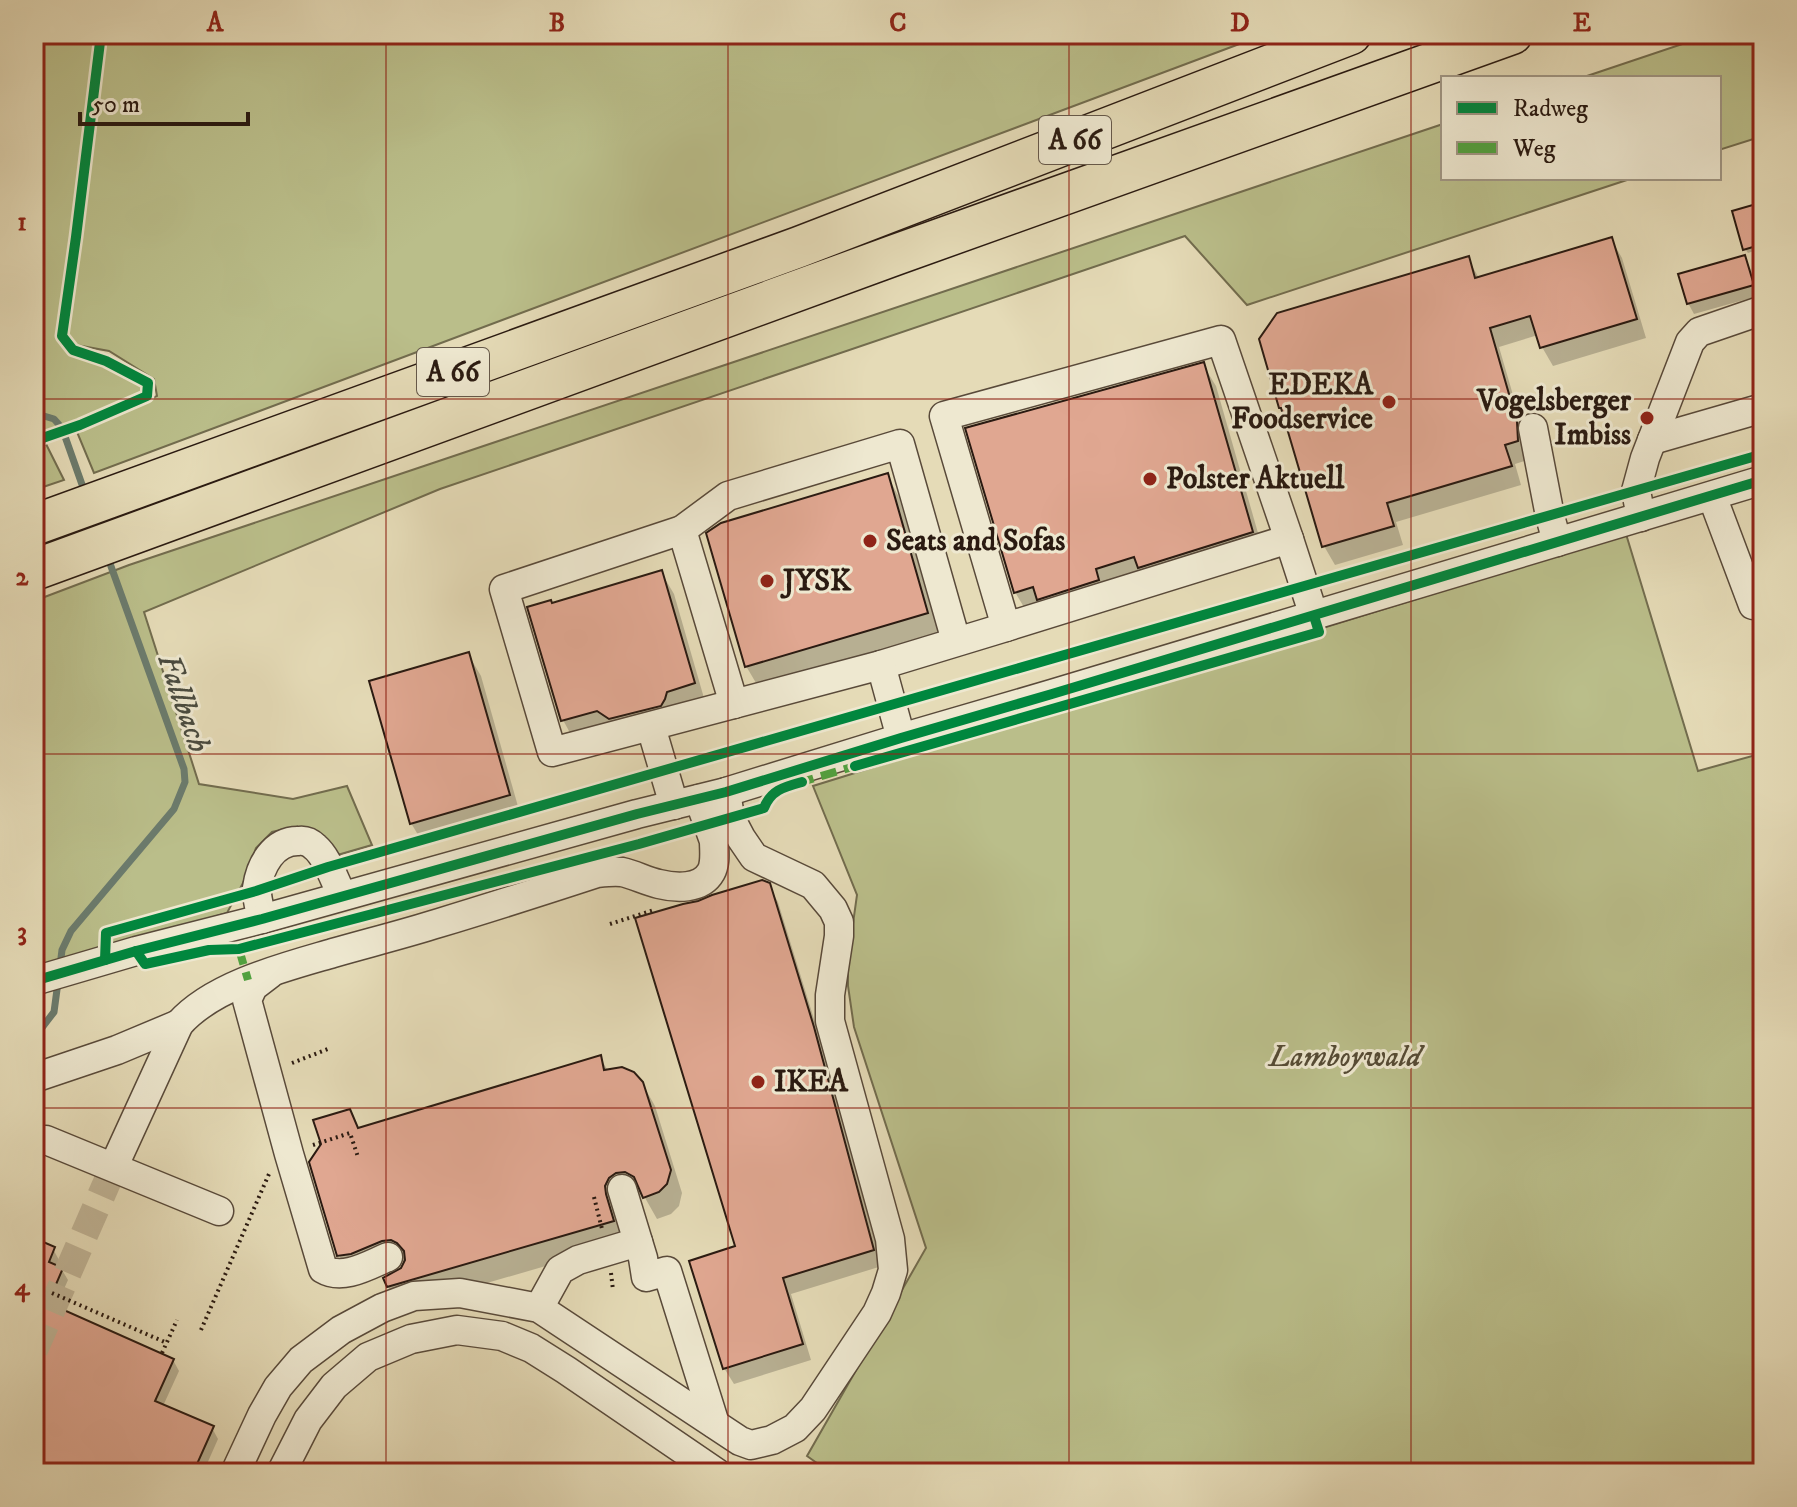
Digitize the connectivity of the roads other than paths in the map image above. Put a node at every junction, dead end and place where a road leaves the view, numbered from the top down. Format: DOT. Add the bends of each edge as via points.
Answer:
graph roads {
  1 [pos="1351,34"];
  2 [pos="1512,34"];
  3 [pos="1763,310"];
  4 [pos="1763,408"];
  5 [pos="1533,428"];
  6 [pos="1652,440"];
  7 [pos="1763,480"];
  8 [pos="1712,496"];
  9 [pos="1641,517"];
  10 [pos="48,520"];
  11 [pos="1554,529"];
  12 [pos="682,530"];
  13 [pos="1289,539"];
  14 [pos="34,570"];
  15 [pos="1753,605"];
  16 [pos="1314,616"];
  17 [pos="1006,627"];
  18 [pos="956,641"];
  19 [pos="881,665"];
  20 [pos="734,704"];
  21 [pos="651,727"];
  22 [pos="901,738"];
  23 [pos="700,799"];
  24 [pos="754,857"];
  25 [pos="712,871"];
  26 [pos="342,895"];
  27 [pos="262,919"];
  28 [pos="281,968"];
  29 [pos="34,981"];
  30 [pos="179,1024"];
  31 [pos="34,1078"];
  32 [pos="46,1140"];
  33 [pos="118,1157"];
  34 [pos="622,1189"];
  35 [pos="219,1211"];
  36 [pos="638,1242"];
  37 [pos="388,1257"];
  38 [pos="539,1308"];
  39 [pos="715,1424"];
  40 [pos="235,1473"];
  41 [pos="281,1473"];
  42 [pos="717,1473"];
  1 -- 10 [label="highway, A 66" via="799,247"];
  2 -- 14 [label="highway, A 66"];
  3 -- 6 [label="street" via="1699,332 1690,342"];
  4 -- 6 [label="street"];
  5 -- 11 [label="street"];
  6 -- 9 [label="street" via="1636,491"];
  7 -- 8 [label="street"];
  8 -- 9 [label="street"];
  8 -- 15 [label="street"];
  9 -- 11 [label="street"];
  11 -- 16 [label="street"];
  12 -- 18 [label="street" via="728,496 900,444"];
  12 -- 20 [label="street"];
  12 -- 21 [label="street" via="504,589 552,752"];
  13 -- 16 [label="street"];
  13 -- 17 [label="street"];
  13 -- 17 [label="street" via="1221,340 944,416"];
  16 -- 22 [label="street"];
  17 -- 18 [label="street"];
  18 -- 19 [label="street"];
  19 -- 20 [label="street"];
  19 -- 22 [label="street"];
  20 -- 21 [label="street"];
  21 -- 23 [label="street" via="663,770"];
  22 -- 23 [label="street"];
  23 -- 24 [label="street" via="730,817"];
  23 -- 25 [label="street" via="714,841"];
  23 -- 26 [label="street"];
  24 -- 25 [label="street"];
  24 -- 39 [label="street" via="813,885 839,922 830,1021 890,1239 893,1270 877,1313 795,1428 751,1445"];
  25 -- 28 [label="street" via="703,881 676,888 627,873 597,873"];
  26 -- 27 [label="street"];
  26 -- 27 [label="street" via="314,846 291,841 279,845 263,866 256,891"];
  27 -- 29 [label="street"];
  28 -- 30 [label="street" via="226,991"];
  28 -- 37 [label="street" via="253,987 247,1000 323,1269 344,1274"];
  30 -- 31 [label="street"];
  30 -- 33 [label="street"];
  32 -- 35 [label="street"];
  34 -- 36 [label="street"];
  36 -- 38 [label="street" via="560,1270"];
  36 -- 39 [label="street" via="646,1277 667,1271"];
  38 -- 39 [label="street"];
  38 -- 40 [label="street" via="460,1293 414,1296 341,1330 301,1360 278,1387"];
  41 -- 42 [label="street" via="308,1420 334,1386 368,1357 411,1339 457,1330 502,1336 531,1348"];
}
